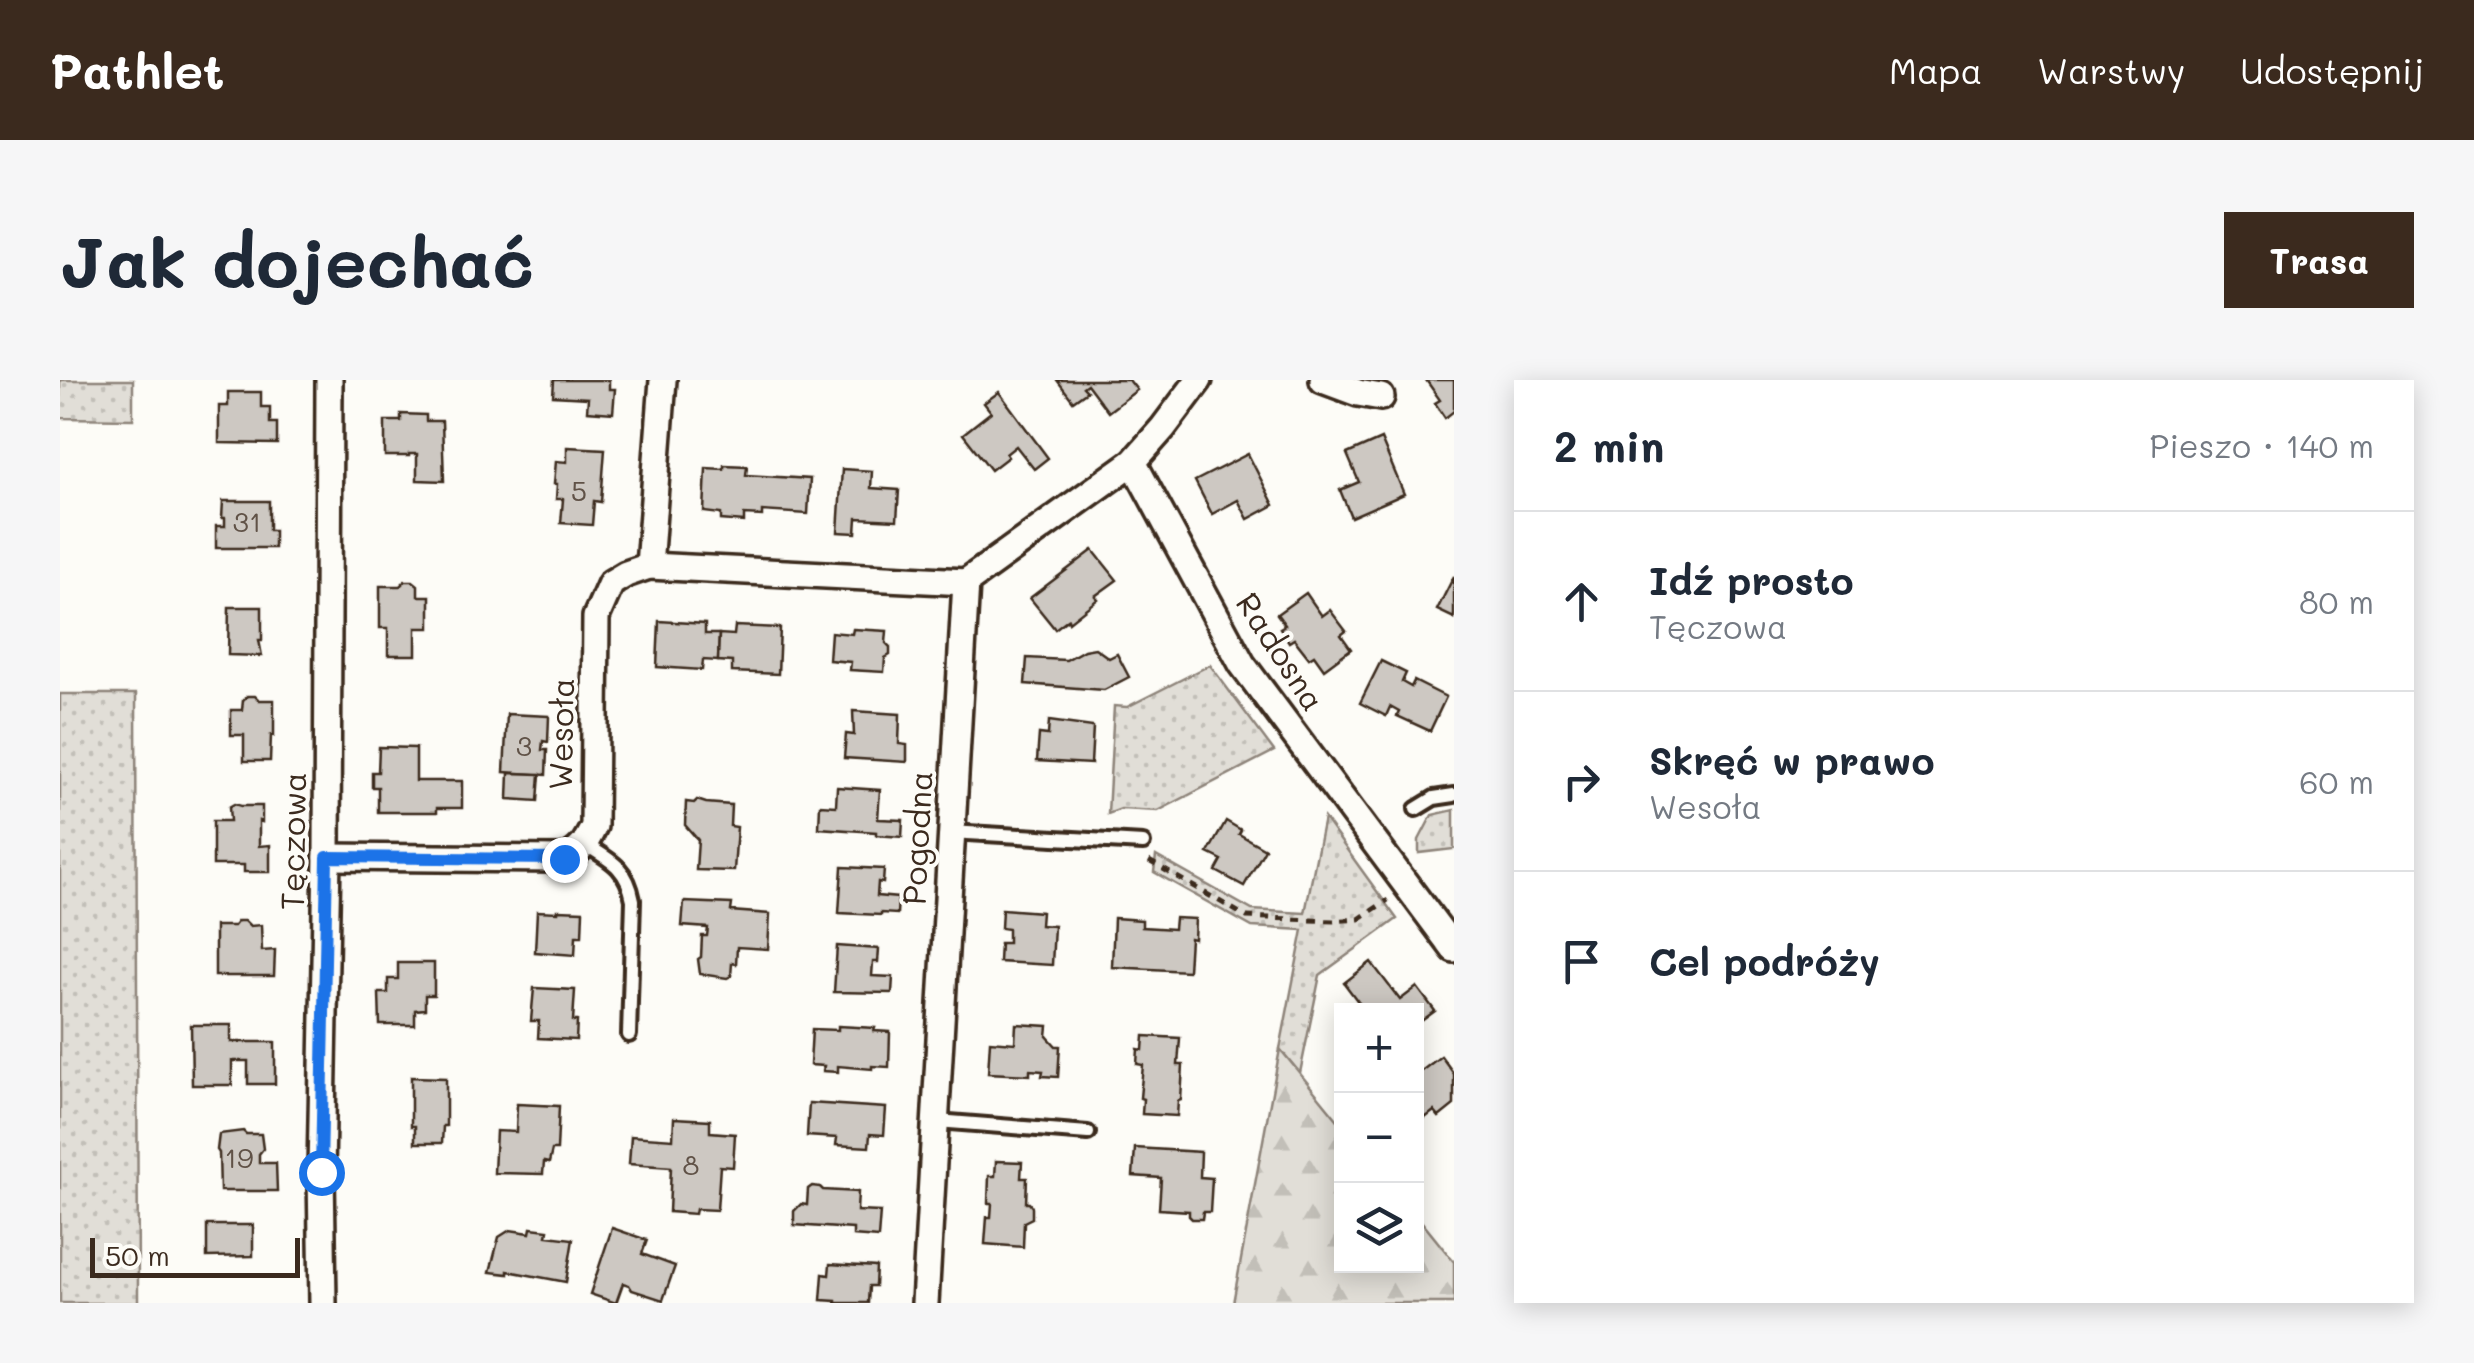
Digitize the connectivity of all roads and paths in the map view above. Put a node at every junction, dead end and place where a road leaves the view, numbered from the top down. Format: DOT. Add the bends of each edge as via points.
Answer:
graph roads {
  1 [pos="330,380"];
  2 [pos="664,380"];
  3 [pos="1199,380"];
  4 [pos="1323,380"];
  5 [pos="1382,396"];
  6 [pos="1133,462"];
  7 [pos="649,566"];
  8 [pos="966,582"];
  9 [pos="1454,795"];
  10 [pos="1416,808"];
  11 [pos="950,832"];
  12 [pos="1142,843"];
  13 [pos="586,844"];
  14 [pos="327,857"];
  15 [pos="1406,887"];
  16 [pos="1454,950"];
  17 [pos="629,1036"];
  18 [pos="936,1121"];
  19 [pos="1088,1132"];
  20 [pos="322,1303"];
  21 [pos="925,1303"];
  1 -- 14 [label="street, Tęczowa"];
  2 -- 7 [label="street"];
  3 -- 6 [label="street"];
  4 -- 5 [label="street"];
  6 -- 8 [label="street"];
  6 -- 15 [label="street, Radosna" via="1242,664"];
  7 -- 8 [label="street"];
  7 -- 13 [label="street, Wesoła" via="611,583 596,617 594,826"];
  8 -- 11 [label="street, Pogodna"];
  9 -- 10 [label="lane"];
  11 -- 12 [label="lane"];
  11 -- 18 [label="street, Pogodna"];
  12 -- 15 [label="path" via="1149,861 1248,918 1360,918"];
  13 -- 14 [label="street" via="564,859"];
  13 -- 17 [label="lane" via="630,882"];
  14 -- 20 [label="street, Tęczowa"];
  15 -- 16 [label="street, Radosna"];
  18 -- 19 [label="lane"];
  18 -- 21 [label="street, Pogodna"];
}
